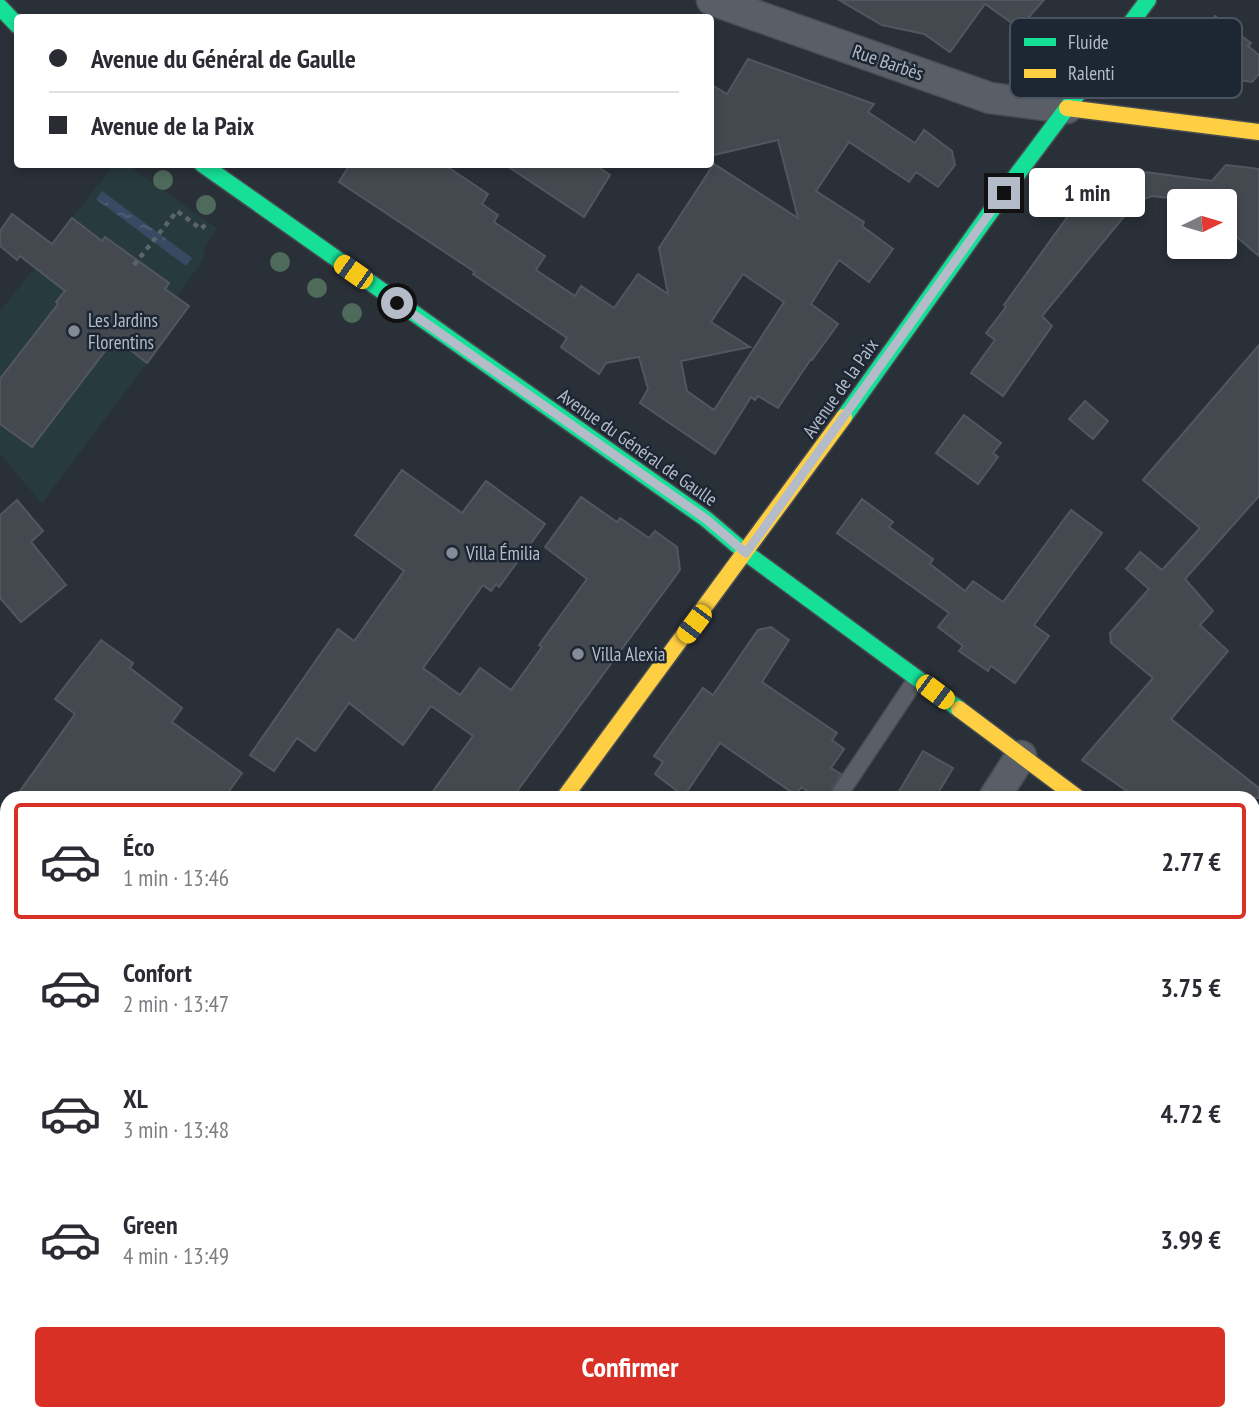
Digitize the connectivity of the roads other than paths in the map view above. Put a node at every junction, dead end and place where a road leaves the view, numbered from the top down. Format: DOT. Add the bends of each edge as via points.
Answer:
graph roads {
  1 [pos="712,0"];
  2 [pos="1148,0"];
  3 [pos="0,7"];
  4 [pos="1134,18"];
  5 [pos="0,19"];
  6 [pos="14,22"];
  7 [pos="14,30"];
  8 [pos="1074,98"];
  9 [pos="1067,108"];
  10 [pos="1259,132"];
  11 [pos="208,168"];
  12 [pos="746,553"];
  13 [pos="917,678"];
  14 [pos="1021,756"];
  15 [pos="569,791"];
  16 [pos="842,791"];
  17 [pos="998,791"];
  18 [pos="1068,791"];
  1 -- 9 [label="street, Rue Barbès" via="990,98"];
  2 -- 4 [label="main road, Avenue de la Paix"];
  3 -- 6 [label="main road"];
  5 -- 7 [label="main road"];
  8 -- 9 [label="main road, Avenue de la Paix"];
  9 -- 10 [label="main road"];
  9 -- 12 [label="main road, Avenue de la Paix"];
  11 -- 12 [label="main road, Avenue du Général de Gaulle" via="706,519"];
  12 -- 13 [label="main road, Avenue du Général de Gaulle"];
  12 -- 15 [label="main road, Avenue de la Paix"];
  13 -- 14 [label="main road, Avenue du Général de Gaulle"];
  13 -- 16 [label="lane"];
  14 -- 17 [label="street"];
  14 -- 18 [label="main road, Avenue du Général de Gaulle"];
}
